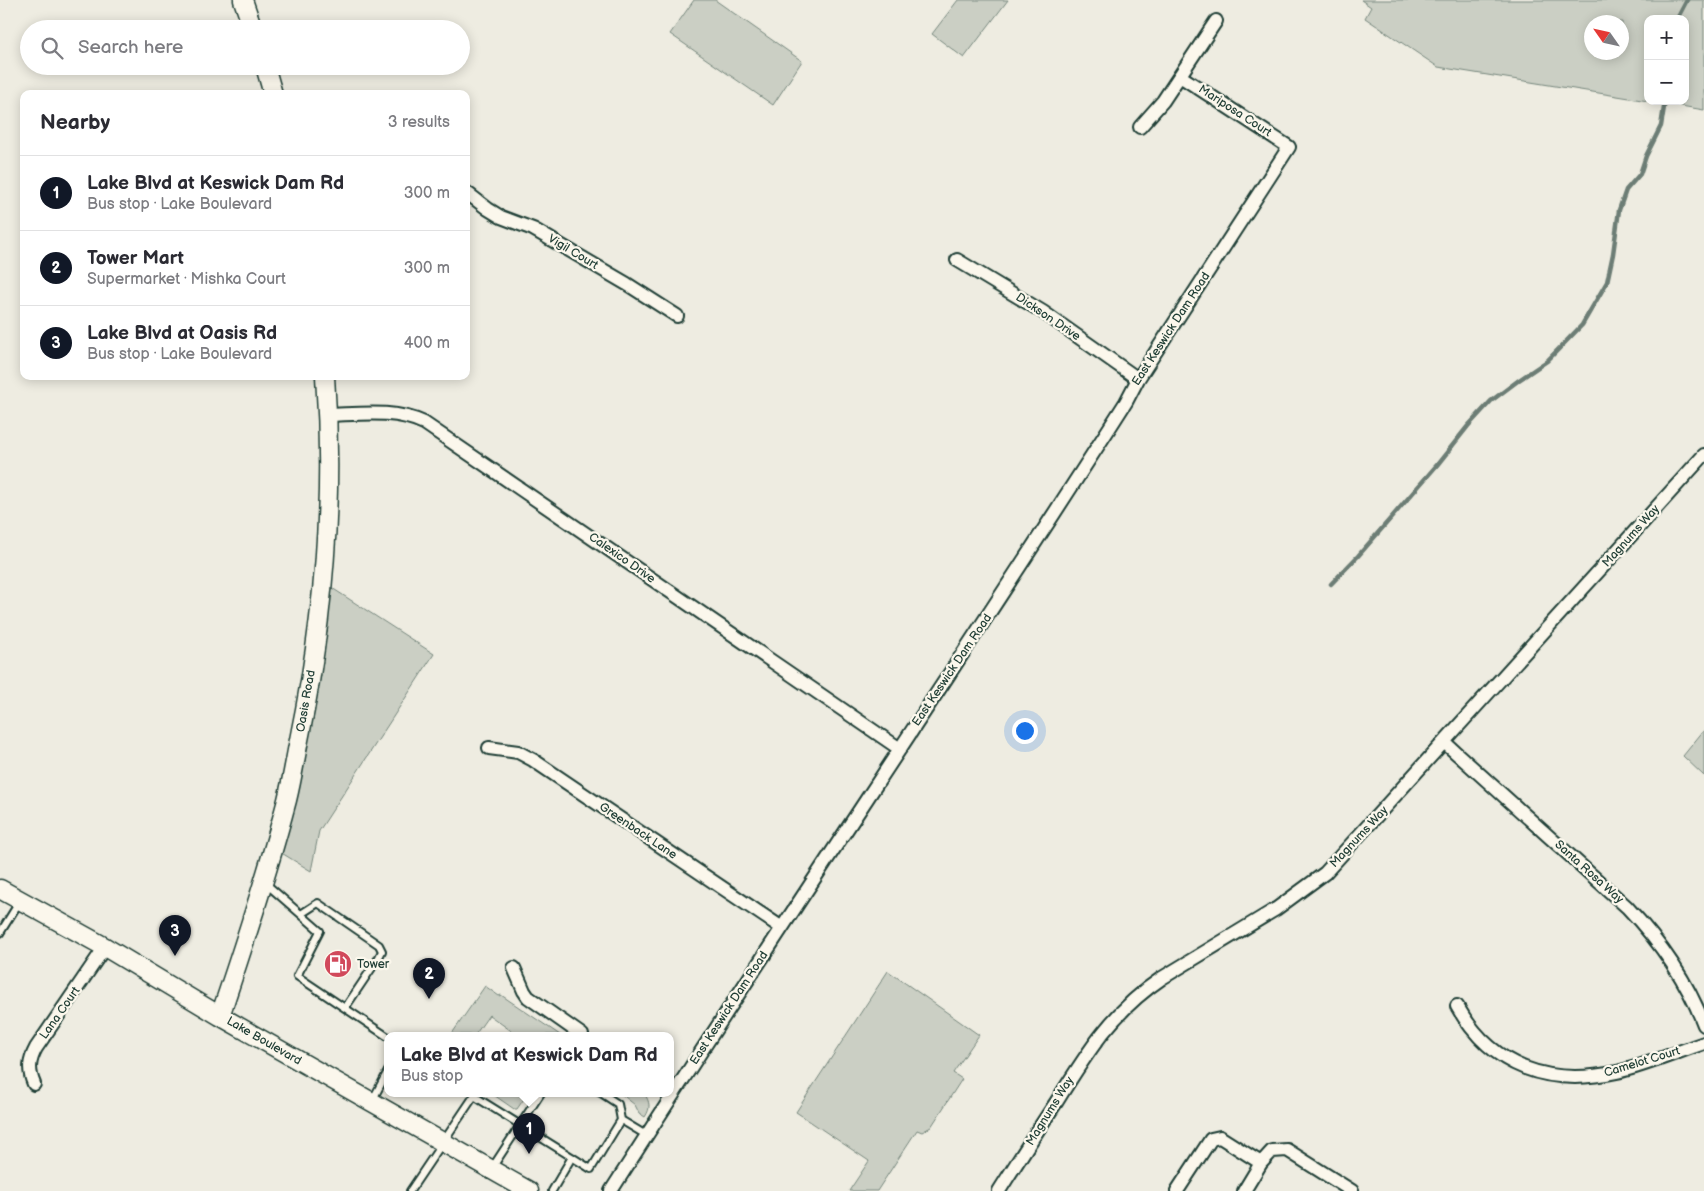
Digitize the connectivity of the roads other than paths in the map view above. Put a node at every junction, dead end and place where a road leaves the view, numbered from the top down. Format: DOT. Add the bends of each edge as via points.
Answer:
graph roads {
  1 [pos="243,0"];
  2 [pos="250,20"];
  3 [pos="1216,21"];
  4 [pos="268,75"];
  5 [pos="1180,76"];
  6 [pos="273,90"];
  7 [pos="1140,127"];
  8 [pos="1289,147"];
  9 [pos="470,195"];
  10 [pos="957,260"];
  11 [pos="677,316"];
  12 [pos="1138,379"];
  13 [pos="325,380"];
  14 [pos="328,415"];
  15 [pos="1704,455"];
  16 [pos="1444,742"];
  17 [pos="489,748"];
  18 [pos="900,749"];
  19 [pos="263,881"];
  20 [pos="0,889"];
  21 [pos="21,900"];
  22 [pos="300,914"];
  23 [pos="782,928"];
  24 [pos="0,933"];
  25 [pos="106,947"];
  26 [pos="514,968"];
  27 [pos="1457,1006"];
  28 [pos="345,1008"];
  29 [pos="220,1016"];
  30 [pos="1704,1025"];
  31 [pos="578,1032"];
  32 [pos="384,1034"];
  33 [pos="1704,1043"];
  34 [pos="384,1078"];
  35 [pos="34,1084"];
  36 [pos="674,1087"];
  37 [pos="473,1097"];
  38 [pos="479,1097"];
  39 [pos="539,1097"];
  40 [pos="607,1097"];
  41 [pos="667,1097"];
  42 [pos="371,1102"];
  43 [pos="621,1120"];
  44 [pos="521,1126"];
  45 [pos="646,1136"];
  46 [pos="443,1142"];
  47 [pos="572,1157"];
  48 [pos="1261,1163"];
  49 [pos="491,1170"];
  50 [pos="410,1191"];
  51 [pos="529,1191"];
  52 [pos="552,1191"];
  53 [pos="611,1191"];
  54 [pos="999,1191"];
  55 [pos="1177,1191"];
  56 [pos="1244,1191"];
  57 [pos="1352,1191"];
  1 -- 2 [label="main road"];
  3 -- 5 [label="street"];
  4 -- 6 [label="main road"];
  5 -- 7 [label="street" via="1163,102"];
  5 -- 8 [label="street, Mariposa Court"];
  8 -- 12 [label="street, East Keswick Dam Road"];
  9 -- 11 [label="street, Vigil Court" via="501,217 533,228"];
  10 -- 12 [label="street, Dickson Drive" via="1043,312"];
  12 -- 18 [label="street, East Keswick Dam Road" via="1011,582"];
  13 -- 14 [label="main road, Oasis Road"];
  14 -- 18 [label="street, Calexico Drive" via="397,414 414,418"];
  14 -- 19 [label="main road, Oasis Road" via="327,528 311,682 287,799"];
  15 -- 16 [label="street, Magnums Way"];
  16 -- 30 [label="street, Santa Rosa Way" via="1640,920 1674,964"];
  16 -- 54 [label="street, Magnums Way" via="1358,839 1314,882 1145,989 1118,1013 1086,1054"];
  17 -- 23 [label="street, Greenback Lane" via="518,752 533,760"];
  18 -- 23 [label="street, East Keswick Dam Road"];
  19 -- 22 [label="lane"];
  19 -- 29 [label="main road, Oasis Road"];
  20 -- 21 [label="main road, Lake Boulevard"];
  21 -- 24 [label="lane"];
  21 -- 25 [label="main road, Lake Boulevard"];
  22 -- 28 [label="lane" via="320,931 297,976"];
  22 -- 28 [label="lane" via="318,903 380,945 382,951 378,959"];
  23 -- 36 [label="street, East Keswick Dam Road"];
  25 -- 29 [label="main road, Lake Boulevard"];
  25 -- 35 [label="street, Lana Court" via="30,1058 30,1075"];
  26 -- 31 [label="street" via="528,997"];
  27 -- 33 [label="street, Camelot Court" via="1469,1027 1486,1045 1508,1060 1549,1076 1588,1077 1618,1072"];
  28 -- 32 [label="lane"];
  29 -- 42 [label="main road, Lake Boulevard"];
  34 -- 42 [label="lane"];
  37 -- 46 [label="lane"];
  38 -- 44 [label="lane"];
  39 -- 44 [label="lane"];
  40 -- 43 [label="lane" via="618,1104"];
  41 -- 45 [label="street, East Keswick Dam Road"];
  42 -- 46 [label="main road, Lake Boulevard"];
  43 -- 45 [label="lane"];
  43 -- 47 [label="lane" via="591,1169"];
  44 -- 47 [label="lane"];
  44 -- 49 [label="lane"];
  45 -- 53 [label="street, East Keswick Dam Road"];
  46 -- 49 [label="main road, Lake Boulevard"];
  46 -- 50 [label="lane"];
  47 -- 52 [label="lane"];
  48 -- 55 [label="street" via="1220,1137 1212,1139"];
  48 -- 56 [label="street"];
  48 -- 57 [label="street" via="1272,1151 1287,1150"];
  49 -- 51 [label="main road, Lake Boulevard"];
}
